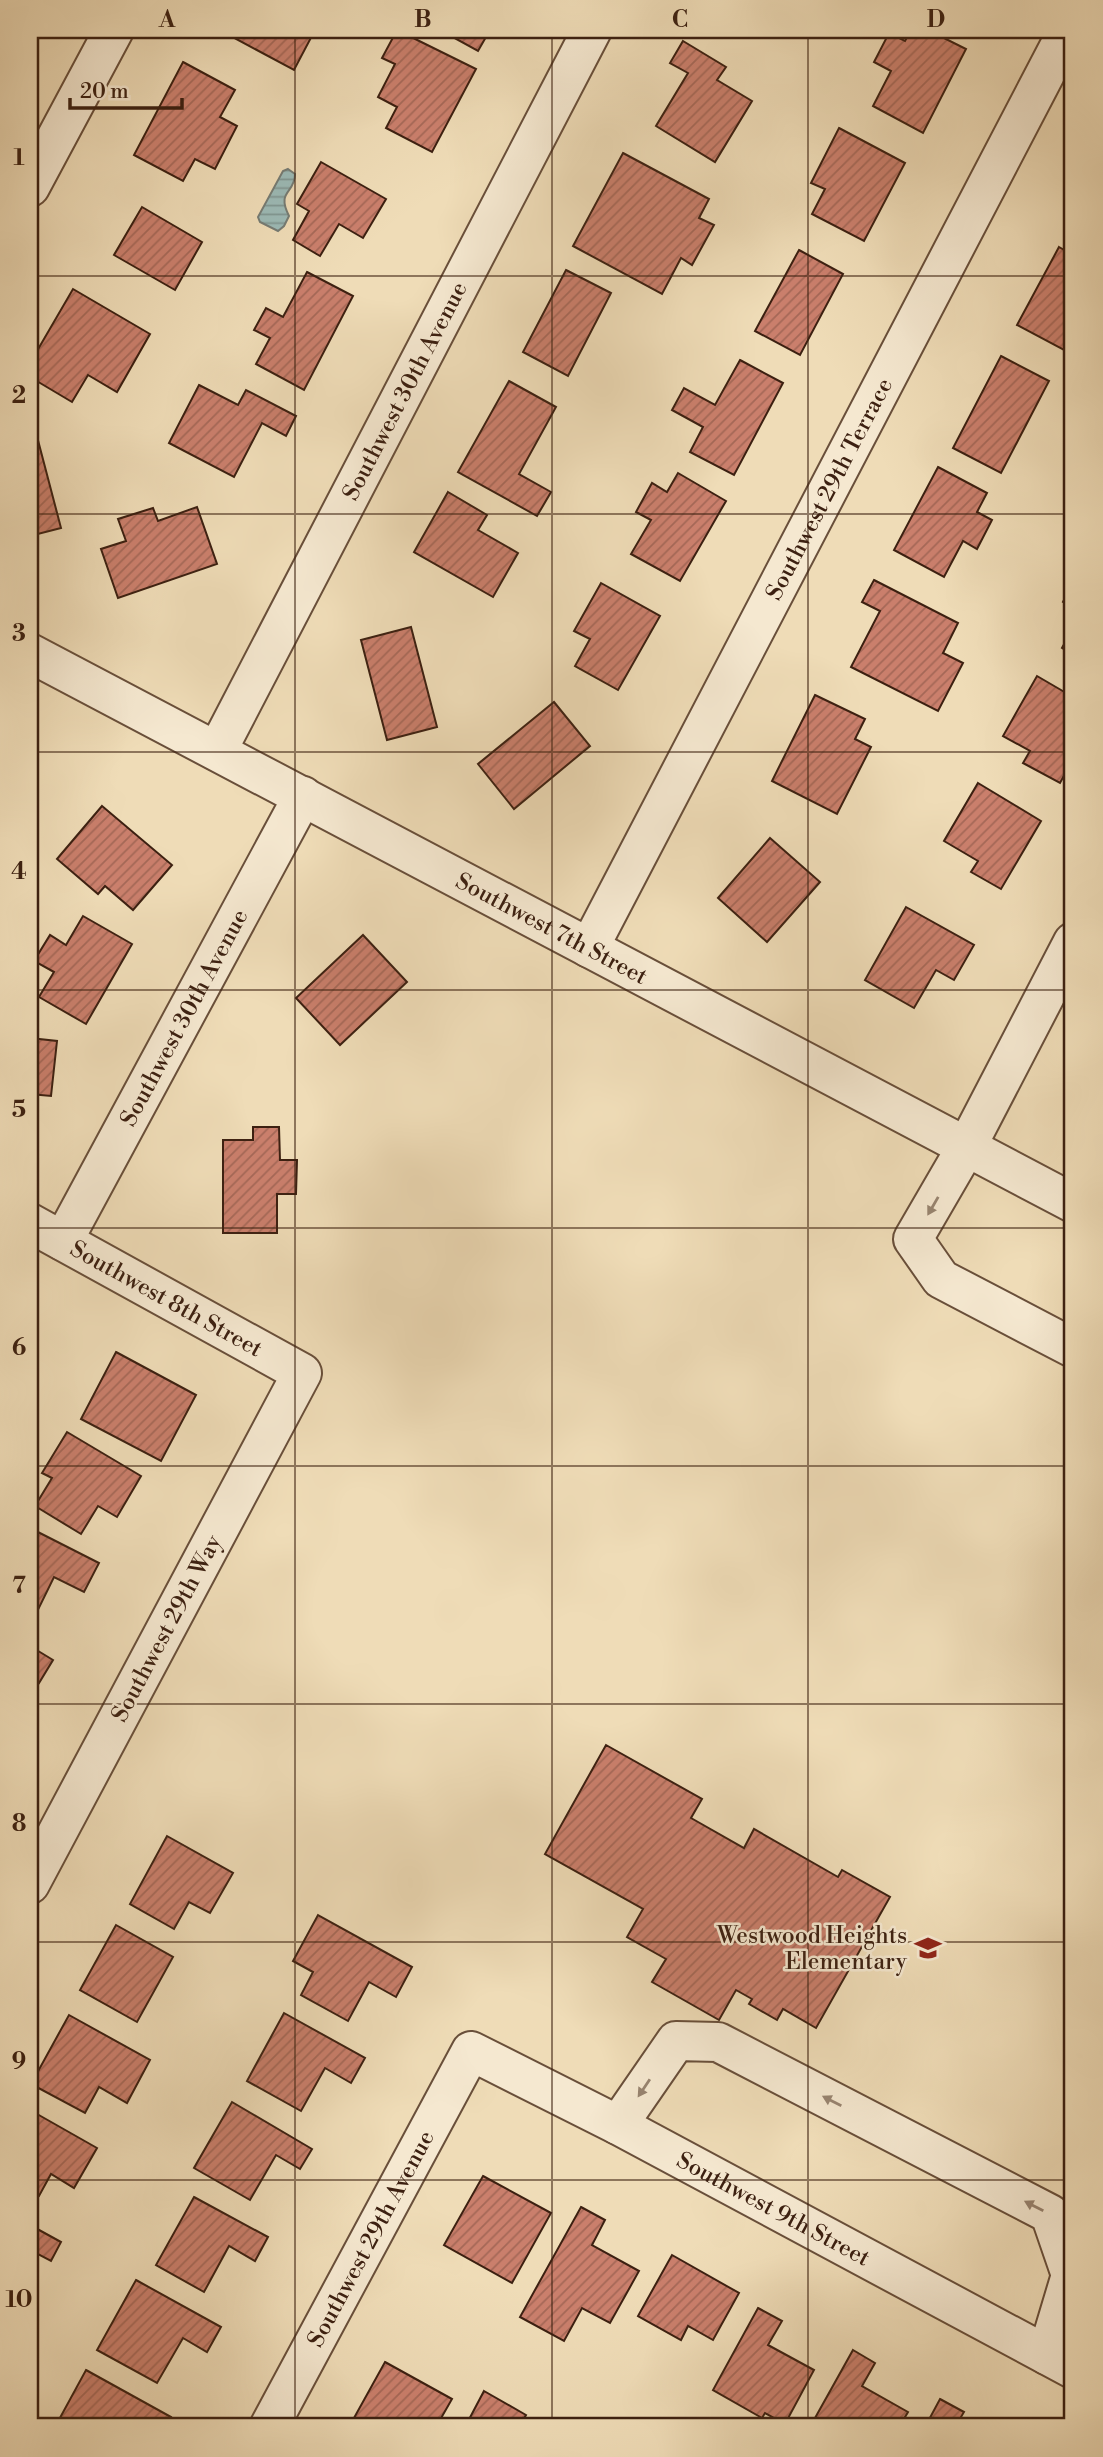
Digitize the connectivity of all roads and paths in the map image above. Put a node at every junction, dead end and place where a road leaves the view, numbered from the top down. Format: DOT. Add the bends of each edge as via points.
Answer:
graph roads {
  1 [pos="114,30"];
  2 [pos="592,30"];
  3 [pos="1068,30"];
  4 [pos="30,187"];
  5 [pos="30,653"];
  6 [pos="217,751"];
  7 [pos="303,796"];
  8 [pos="1073,943"];
  9 [pos="589,948"];
  10 [pos="967,1146"];
  11 [pos="1073,1203"];
  12 [pos="30,1223"];
  13 [pos="63,1241"];
  14 [pos="1073,1348"];
  15 [pos="302,1373"];
  16 [pos="30,1884"];
  17 [pos="471,2051"];
  18 [pos="618,2125"];
  19 [pos="1060,2362"];
  20 [pos="269,2427"];
  1 -- 4 [label="street"];
  2 -- 6 [label="street, Southwest 30th Avenue"];
  3 -- 9 [label="street, Southwest 29th Terrace"];
  5 -- 6 [label="street, Southwest 7th Street"];
  6 -- 7 [label="street, Southwest 7th Street"];
  7 -- 9 [label="street, Southwest 7th Street"];
  7 -- 13 [label="street, Southwest 30th Avenue"];
  8 -- 10 [label="street"];
  9 -- 10 [label="street, Southwest 7th Street"];
  10 -- 11 [label="street, Southwest 7th Street"];
  10 -- 14 [label="street, one-way" via="914,1239 942,1279"];
  12 -- 13 [label="street, Southwest 8th Street"];
  13 -- 15 [label="street, Southwest 8th Street"];
  15 -- 16 [label="street, Southwest 29th Way"];
  17 -- 18 [label="street, Southwest 9th Street"];
  17 -- 20 [label="street, Southwest 29th Avenue"];
  18 -- 19 [label="street, Southwest 9th Street"];
  19 -- 18 [label="street, one-way" via="1071,2276 1050,2214 718,2042 676,2041"];
}
